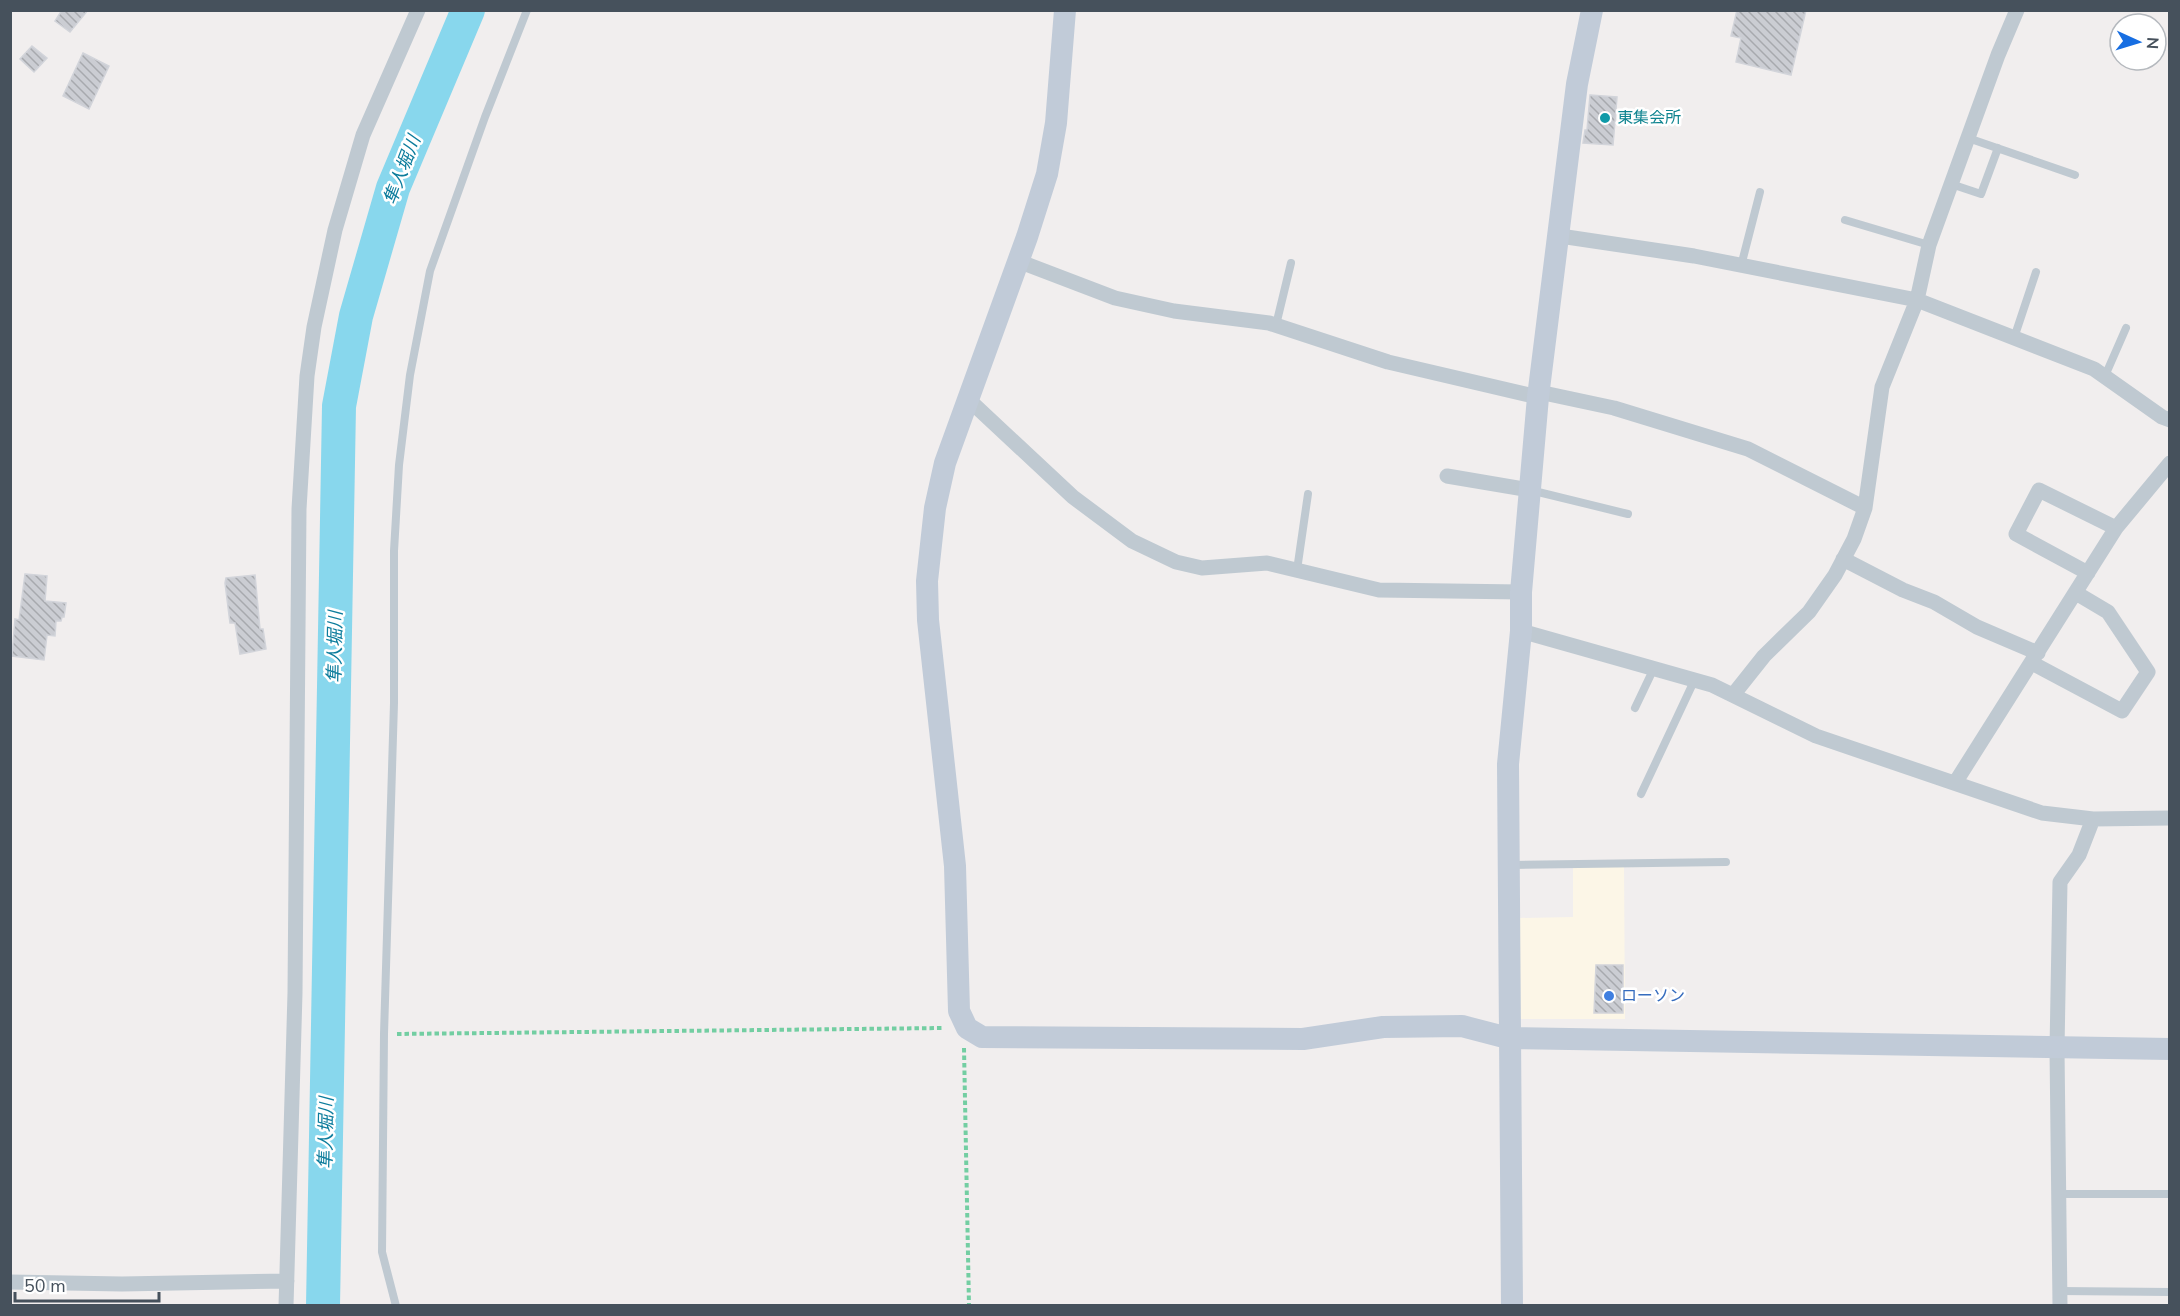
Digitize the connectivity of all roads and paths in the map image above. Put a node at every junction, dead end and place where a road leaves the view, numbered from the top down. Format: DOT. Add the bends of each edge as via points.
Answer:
graph roads {
  1 [pos="418,10"];
  2 [pos="527,10"];
  3 [pos="1065,10"];
  4 [pos="1592,10"];
  5 [pos="2017,10"];
  6 [pos="1968,138"];
  7 [pos="1998,148"];
  8 [pos="2075,175"];
  9 [pos="1952,184"];
  10 [pos="1760,192"];
  11 [pos="1845,220"];
  12 [pos="1560,236"];
  13 [pos="1929,245"];
  14 [pos="1018,261"];
  15 [pos="1291,263"];
  16 [pos="1741,266"];
  17 [pos="2036,272"];
  18 [pos="1917,300"];
  19 [pos="1275,325"];
  20 [pos="2126,328"];
  21 [pos="2014,338"];
  22 [pos="2104,376"];
  23 [pos="1539,395"];
  24 [pos="968,399"];
  25 [pos="2168,416"];
  26 [pos="2169,464"];
  27 [pos="1447,476"];
  28 [pos="1530,490"];
  29 [pos="1308,494"];
  30 [pos="1865,508"];
  31 [pos="1628,514"];
  32 [pos="2116,528"];
  33 [pos="1843,559"];
  34 [pos="1297,570"];
  35 [pos="2088,573"];
  36 [pos="1521,592"];
  37 [pos="2076,593"];
  38 [pos="1521,631"];
  39 [pos="2035,658"];
  40 [pos="1655,666"];
  41 [pos="1695,679"];
  42 [pos="1733,695"];
  43 [pos="1635,708"];
  44 [pos="1955,783"];
  45 [pos="1641,794"];
  46 [pos="2169,818"];
  47 [pos="2093,819"];
  48 [pos="1726,862"];
  49 [pos="1510,865"];
  50 [pos="967,1028"];
  51 [pos="384,1034"];
  52 [pos="1508,1038"];
  53 [pos="2057,1049"];
  54 [pos="2169,1049"];
  55 [pos="2059,1194"];
  56 [pos="2169,1194"];
  57 [pos="287,1281"];
  58 [pos="10,1282"];
  59 [pos="2169,1292"];
  60 [pos="2060,1298"];
  61 [pos="286,1305"];
  62 [pos="396,1305"];
  63 [pos="969,1305"];
  64 [pos="1512,1305"];
  1 -- 57 [label="street" via="363,135 335,230 307,376 299,509 295,993"];
  2 -- 51 [label="lane" via="430,271 410,375 394,551 391,856"];
  3 -- 14 [label="street" via="1056,123 1047,174"];
  4 -- 12 [label="street" via="1577,84"];
  5 -- 6 [label="street"];
  6 -- 7 [label="lane"];
  6 -- 9 [label="street"];
  7 -- 8 [label="lane"];
  7 -- 9 [label="lane" via="1982,194"];
  9 -- 13 [label="street"];
  10 -- 16 [label="lane"];
  11 -- 13 [label="lane"];
  12 -- 16 [label="street"];
  12 -- 23 [label="street"];
  13 -- 18 [label="street"];
  14 -- 19 [label="street" via="1115,298 1174,311"];
  14 -- 24 [label="street"];
  15 -- 19 [label="lane"];
  16 -- 18 [label="street"];
  17 -- 21 [label="lane"];
  18 -- 21 [label="street"];
  18 -- 30 [label="street" via="1882,387"];
  19 -- 23 [label="street" via="1388,362"];
  20 -- 22 [label="lane"];
  21 -- 22 [label="street"];
  22 -- 25 [label="street"];
  23 -- 28 [label="street"];
  23 -- 30 [label="street" via="1614,408 1748,449"];
  24 -- 34 [label="street" via="1073,497 1132,542 1176,562 1203,568 1267,563"];
  24 -- 50 [label="street" via="945,463 935,508 927,581 931,662 955,866 959,1011"];
  26 -- 32 [label="street"];
  27 -- 28 [label="street"];
  28 -- 31 [label="lane"];
  28 -- 36 [label="street"];
  29 -- 34 [label="lane"];
  30 -- 33 [label="street"];
  32 -- 35 [label="street"];
  32 -- 35 [label="street" via="2039,490 2016,534"];
  33 -- 39 [label="street" via="1934,602"];
  33 -- 42 [label="street" via="1809,612 1764,656"];
  34 -- 36 [label="street" via="1379,590"];
  35 -- 37 [label="street"];
  36 -- 38 [label="street"];
  37 -- 39 [label="street"];
  37 -- 39 [label="street" via="2108,612 2148,672 2122,711"];
  38 -- 40 [label="street"];
  38 -- 49 [label="street" via="1508,764"];
  39 -- 44 [label="street"];
  40 -- 41 [label="street"];
  40 -- 43 [label="lane"];
  41 -- 42 [label="street"];
  41 -- 45 [label="lane"];
  42 -- 44 [label="street" via="1816,736"];
  44 -- 47 [label="street" via="2042,813"];
  46 -- 47 [label="street"];
  47 -- 53 [label="street" via="2079,855 2060,882"];
  48 -- 49 [label="lane"];
  49 -- 52 [label="street"];
  50 -- 51 [label="path"];
  50 -- 52 [label="street" via="982,1037 1303,1039 1383,1027 1462,1026"];
  50 -- 63 [label="path" via="963,1053"];
  51 -- 62 [label="lane" via="382,1252"];
  52 -- 53 [label="street"];
  52 -- 64 [label="street"];
  53 -- 54 [label="street"];
  53 -- 55 [label="street"];
  55 -- 56 [label="lane"];
  55 -- 60 [label="street"];
  57 -- 58 [label="street"];
  57 -- 61 [label="street"];
  59 -- 60 [label="lane"];
}
